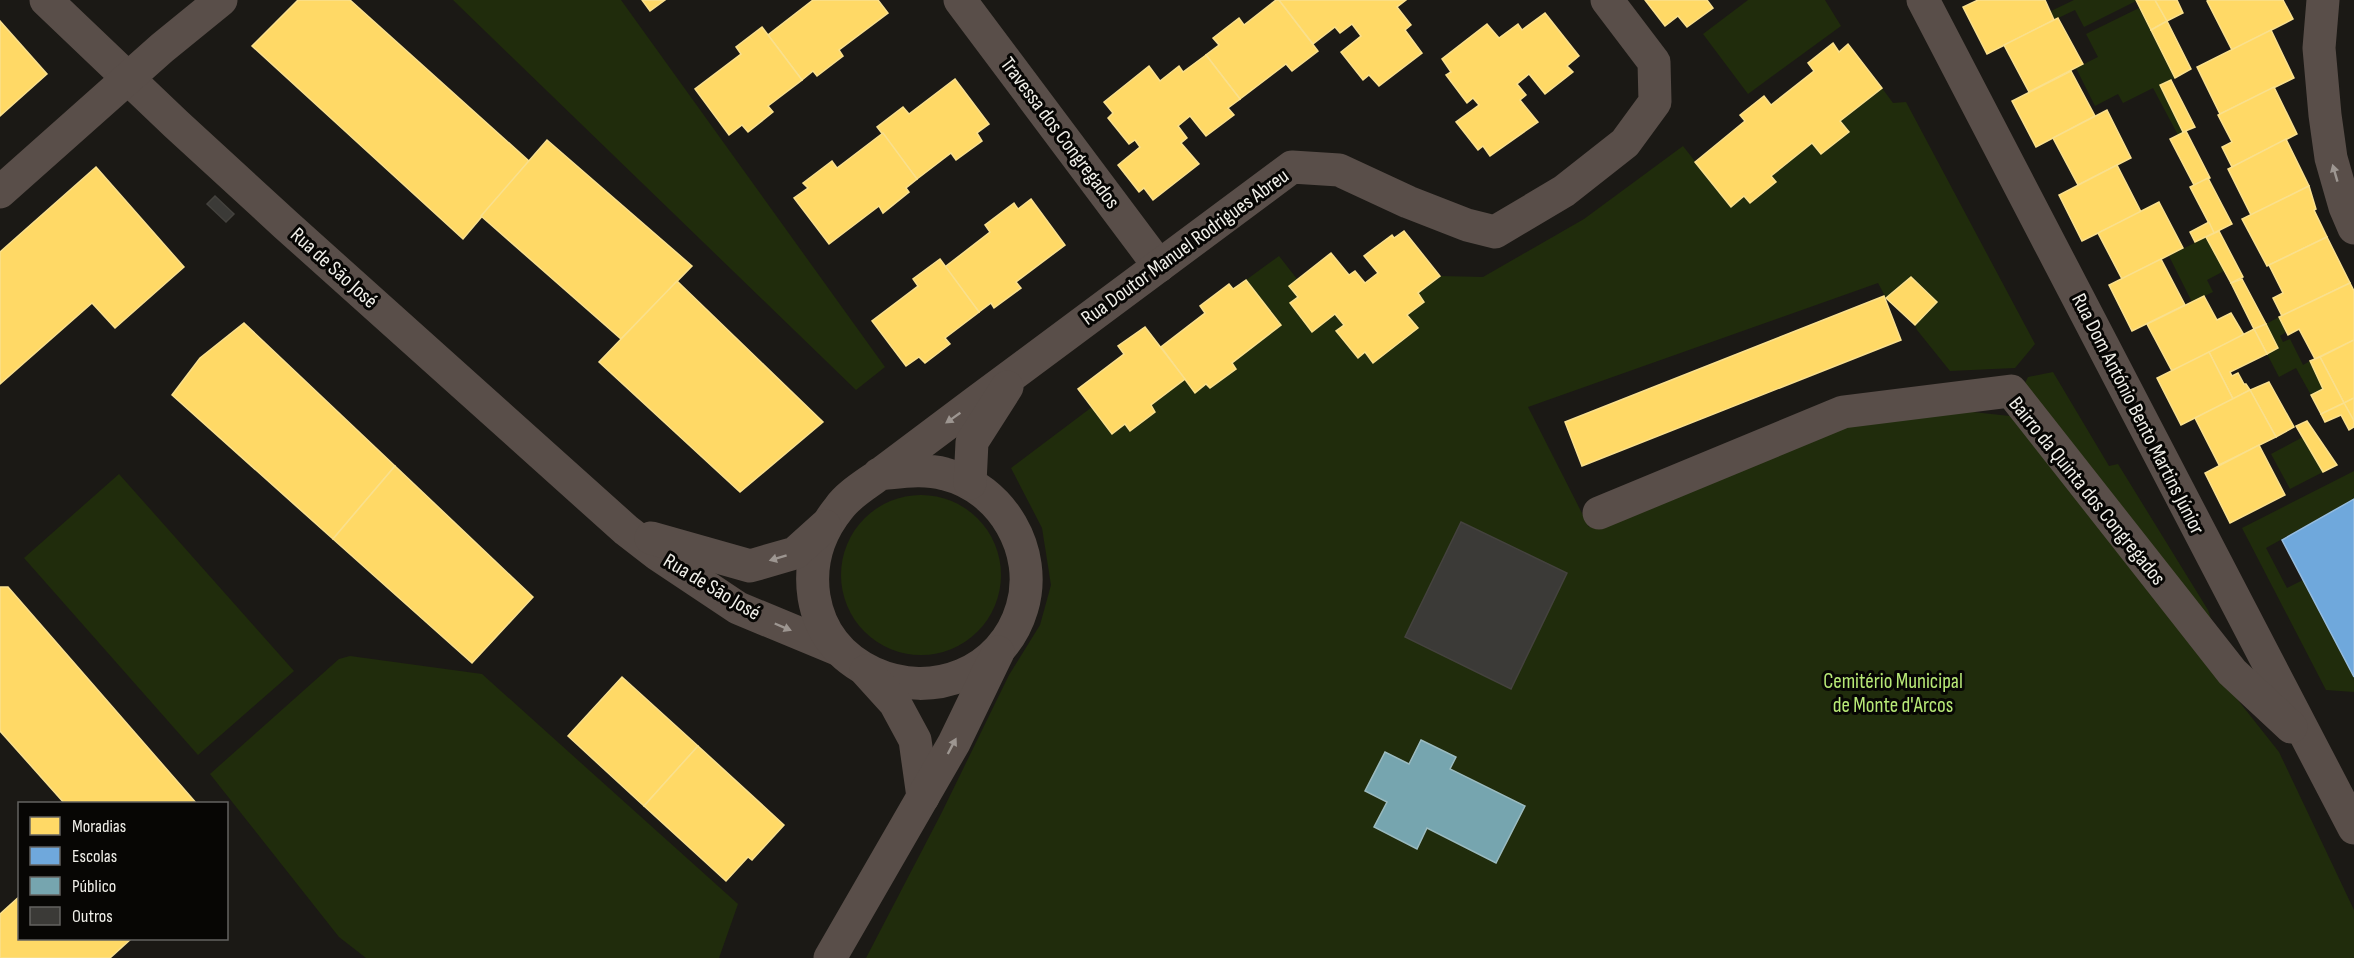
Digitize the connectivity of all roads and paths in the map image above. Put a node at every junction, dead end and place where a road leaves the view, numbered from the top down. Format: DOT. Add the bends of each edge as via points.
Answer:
graph roads {
  1 [pos="46,0"];
  2 [pos="221,0"];
  3 [pos="960,0"];
  4 [pos="1607,0"];
  5 [pos="1923,0"];
  6 [pos="2323,0"];
  7 [pos="128,79"];
  8 [pos="0,192"];
  9 [pos="2354,228"];
  10 [pos="1159,267"];
  11 [pos="1017,371"];
  12 [pos="879,474"];
  13 [pos="970,483"];
  14 [pos="1599,513"];
  15 [pos="825,526"];
  16 [pos="626,530"];
  17 [pos="837,650"];
  18 [pos="998,651"];
  19 [pos="863,669"];
  20 [pos="2311,746"];
  21 [pos="923,796"];
  22 [pos="2354,828"];
  23 [pos="830,958"];
  1 -- 7 [label="street, Rua de São José"];
  2 -- 7 [label="street"];
  3 -- 10 [label="street, Travessa dos Congregados"];
  4 -- 10 [label="street, Rua Doutor Manuel Rodrigues Abreu" via="1654,62 1655,102 1625,143 1564,191 1495,232 1408,202 1339,170 1292,167"];
  5 -- 20 [label="street, Rua Dom António Bento Martins Júnior"];
  9 -- 6 [label="street, one-way" via="2331,158 2325,115 2319,48"];
  7 -- 8 [label="street"];
  7 -- 16 [label="street, Rua de São José"];
  10 -- 11 [label="street, Rua Doutor Manuel Rodrigues Abreu"];
  11 -- 12 [label="street, Rua Doutor Manuel Rodrigues Abreu, one-way"];
  11 -- 13 [label="street, Rua Doutor Manuel Rodrigues Abreu" via="972,442"];
  12 -- 13 [label="street" via="921,470"];
  12 -- 15 [label="street" via="842,504"];
  13 -- 18 [label="street" via="1005,513 1024,558 1026,584 1022,608"];
  14 -- 20 [label="street, Bairro da Quinta dos Congregados" via="1843,412 2011,392 2232,672"];
  15 -- 16 [label="street, Rua de São José, one-way" via="795,553 750,566"];
  15 -- 17 [label="street" via="812,574 814,599"];
  16 -- 17 [label="street, Rua de São José, one-way" via="738,608"];
  17 -- 19 [label="street"];
  18 -- 19 [label="street" via="975,669 948,681 919,685 890,681"];
  21 -- 18 [label="street, one-way" via="954,743"];
  19 -- 21 [label="street" via="895,703 915,740"];
  20 -- 22 [label="street, Rua Dom António Bento Martins Júnior"];
  21 -- 23 [label="street"];
}
